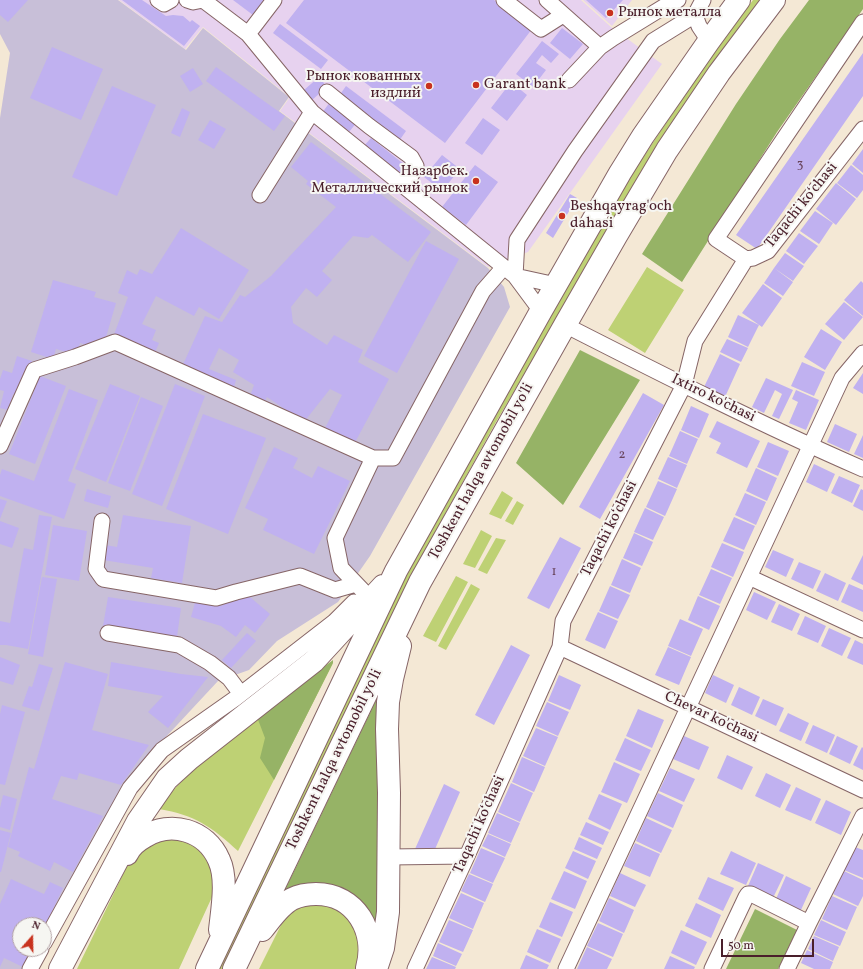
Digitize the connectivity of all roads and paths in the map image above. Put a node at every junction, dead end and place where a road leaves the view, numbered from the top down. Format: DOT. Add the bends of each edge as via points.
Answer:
graph roads {
  1 [pos="158,0"];
  2 [pos="172,0"];
  3 [pos="187,0"];
  4 [pos="203,0"];
  5 [pos="274,0"];
  6 [pos="504,0"];
  7 [pos="547,0"];
  8 [pos="678,0"];
  9 [pos="703,0"];
  10 [pos="739,0"];
  11 [pos="774,0"];
  12 [pos="563,15"];
  13 [pos="695,15"];
  14 [pos="863,22"];
  15 [pos="248,34"];
  16 [pos="709,41"];
  17 [pos="600,48"];
  18 [pos="569,80"];
  19 [pos="327,92"];
  20 [pos="312,112"];
  21 [pos="863,129"];
  22 [pos="405,187"];
  23 [pos="260,195"];
  24 [pos="746,259"];
  25 [pos="509,271"];
  26 [pos="556,285"];
  27 [pos="541,311"];
  28 [pos="565,325"];
  29 [pos="863,352"];
  30 [pos="684,385"];
  31 [pos="0,446"];
  32 [pos="810,446"];
  33 [pos="373,458"];
  34 [pos="863,469"];
  35 [pos="102,521"];
  36 [pos="396,571"];
  37 [pos="749,577"];
  38 [pos="420,582"];
  39 [pos="364,591"];
  40 [pos="863,630"];
  41 [pos="108,632"];
  42 [pos="560,647"];
  43 [pos="241,702"];
  44 [pos="688,707"];
  45 [pos="863,790"];
  46 [pos="120,804"];
  47 [pos="863,816"];
  48 [pos="138,821"];
  49 [pos="467,856"];
  50 [pos="389,857"];
  51 [pos="809,923"];
  52 [pos="52,928"];
  53 [pos="219,944"];
  54 [pos="37,957"];
  55 [pos="238,962"];
  56 [pos="30,969"];
  57 [pos="60,969"];
  58 [pos="68,969"];
  59 [pos="207,969"];
  60 [pos="367,969"];
  61 [pos="376,969"];
  62 [pos="415,969"];
  63 [pos="566,969"];
  64 [pos="712,969"];
  65 [pos="787,969"];
  1 -- 2 [label="street" via="164,4"];
  3 -- 4 [label="street"];
  4 -- 15 [label="street"];
  5 -- 15 [label="street"];
  6 -- 12 [label="street" via="541,29"];
  7 -- 12 [label="street"];
  8 -- 17 [label="street"];
  9 -- 13 [label="street"];
  10 -- 16 [label="highway, Toshkent halqa avtomobil yo'li"];
  11 -- 28 [label="highway, Toshkent halqa avtomobil yo'li" via="719,72 667,150"];
  12 -- 17 [label="street"];
  13 -- 16 [label="street"];
  13 -- 25 [label="street" via="653,40 516,240"];
  14 -- 24 [label="street" via="716,239"];
  15 -- 20 [label="street"];
  16 -- 26 [label="highway, Toshkent halqa avtomobil yo'li" via="639,142"];
  17 -- 18 [label="street"];
  19 -- 22 [label="street" via="411,157 416,166"];
  20 -- 22 [label="street"];
  20 -- 23 [label="street"];
  21 -- 24 [label="street, Taqachi koʻchasi" via="768,251"];
  22 -- 25 [label="street"];
  24 -- 30 [label="street, Taqachi koʻchasi" via="695,341"];
  25 -- 26 [label="street"];
  25 -- 27 [label="street"];
  25 -- 33 [label="street" via="483,290 393,458"];
  26 -- 27 [label="highway, Toshkent halqa avtomobil yo'li"];
  27 -- 36 [label="highway, Toshkent halqa avtomobil yo'li"];
  28 -- 30 [label="street, Ixtiro ko'chasi"];
  28 -- 38 [label="highway, Toshkent halqa avtomobil yo'li"];
  29 -- 32 [label="street" via="842,378"];
  30 -- 32 [label="street, Ixtiro ko'chasi"];
  30 -- 42 [label="street, Taqachi koʻchasi" via="563,621"];
  31 -- 33 [label="street" via="34,370 115,342"];
  32 -- 34 [label="street, Ixtiro ko'chasi"];
  32 -- 37 [label="street"];
  33 -- 39 [label="street" via="335,538 341,568"];
  35 -- 39 [label="street" via="96,569 103,579 216,598 300,576 335,590"];
  36 -- 39 [label="highway"];
  36 -- 53 [label="highway, Toshkent halqa avtomobil yo'li"];
  37 -- 40 [label="street"];
  37 -- 44 [label="street"];
  38 -- 50 [label="highway" via="400,647 388,702"];
  38 -- 55 [label="highway, Toshkent halqa avtomobil yo'li"];
  39 -- 43 [label="highway" via="314,661"];
  41 -- 43 [label="street" via="179,645 210,663 229,678"];
  42 -- 44 [label="street, Chevar ko'chasi"];
  42 -- 49 [label="street, Taqachi koʻchasi"];
  43 -- 46 [label="street" via="162,750"];
  43 -- 48 [label="highway" via="189,759 167,779"];
  44 -- 45 [label="street, Chevar ko'chasi"];
  44 -- 63 [label="street"];
  46 -- 48 [label="street" via="135,811"];
  46 -- 52 [label="street"];
  47 -- 51 [label="street"];
  48 -- 57 [label="highway"];
  49 -- 50 [label="street"];
  49 -- 62 [label="street, Taqachi koʻchasi"];
  50 -- 61 [label="highway" via="386,931"];
  51 -- 64 [label="street" via="748,894"];
  51 -- 65 [label="street"];
  53 -- 58 [label="highway" via="224,886 219,860 209,844 194,833 165,829 148,834 128,851"];
  53 -- 59 [label="highway, Toshkent halqa avtomobil yo'li"];
  54 -- 56 [label="street"];
  55 -- 60 [label="highway" via="284,903 302,895 323,894 344,901 365,925 370,945"];
}
